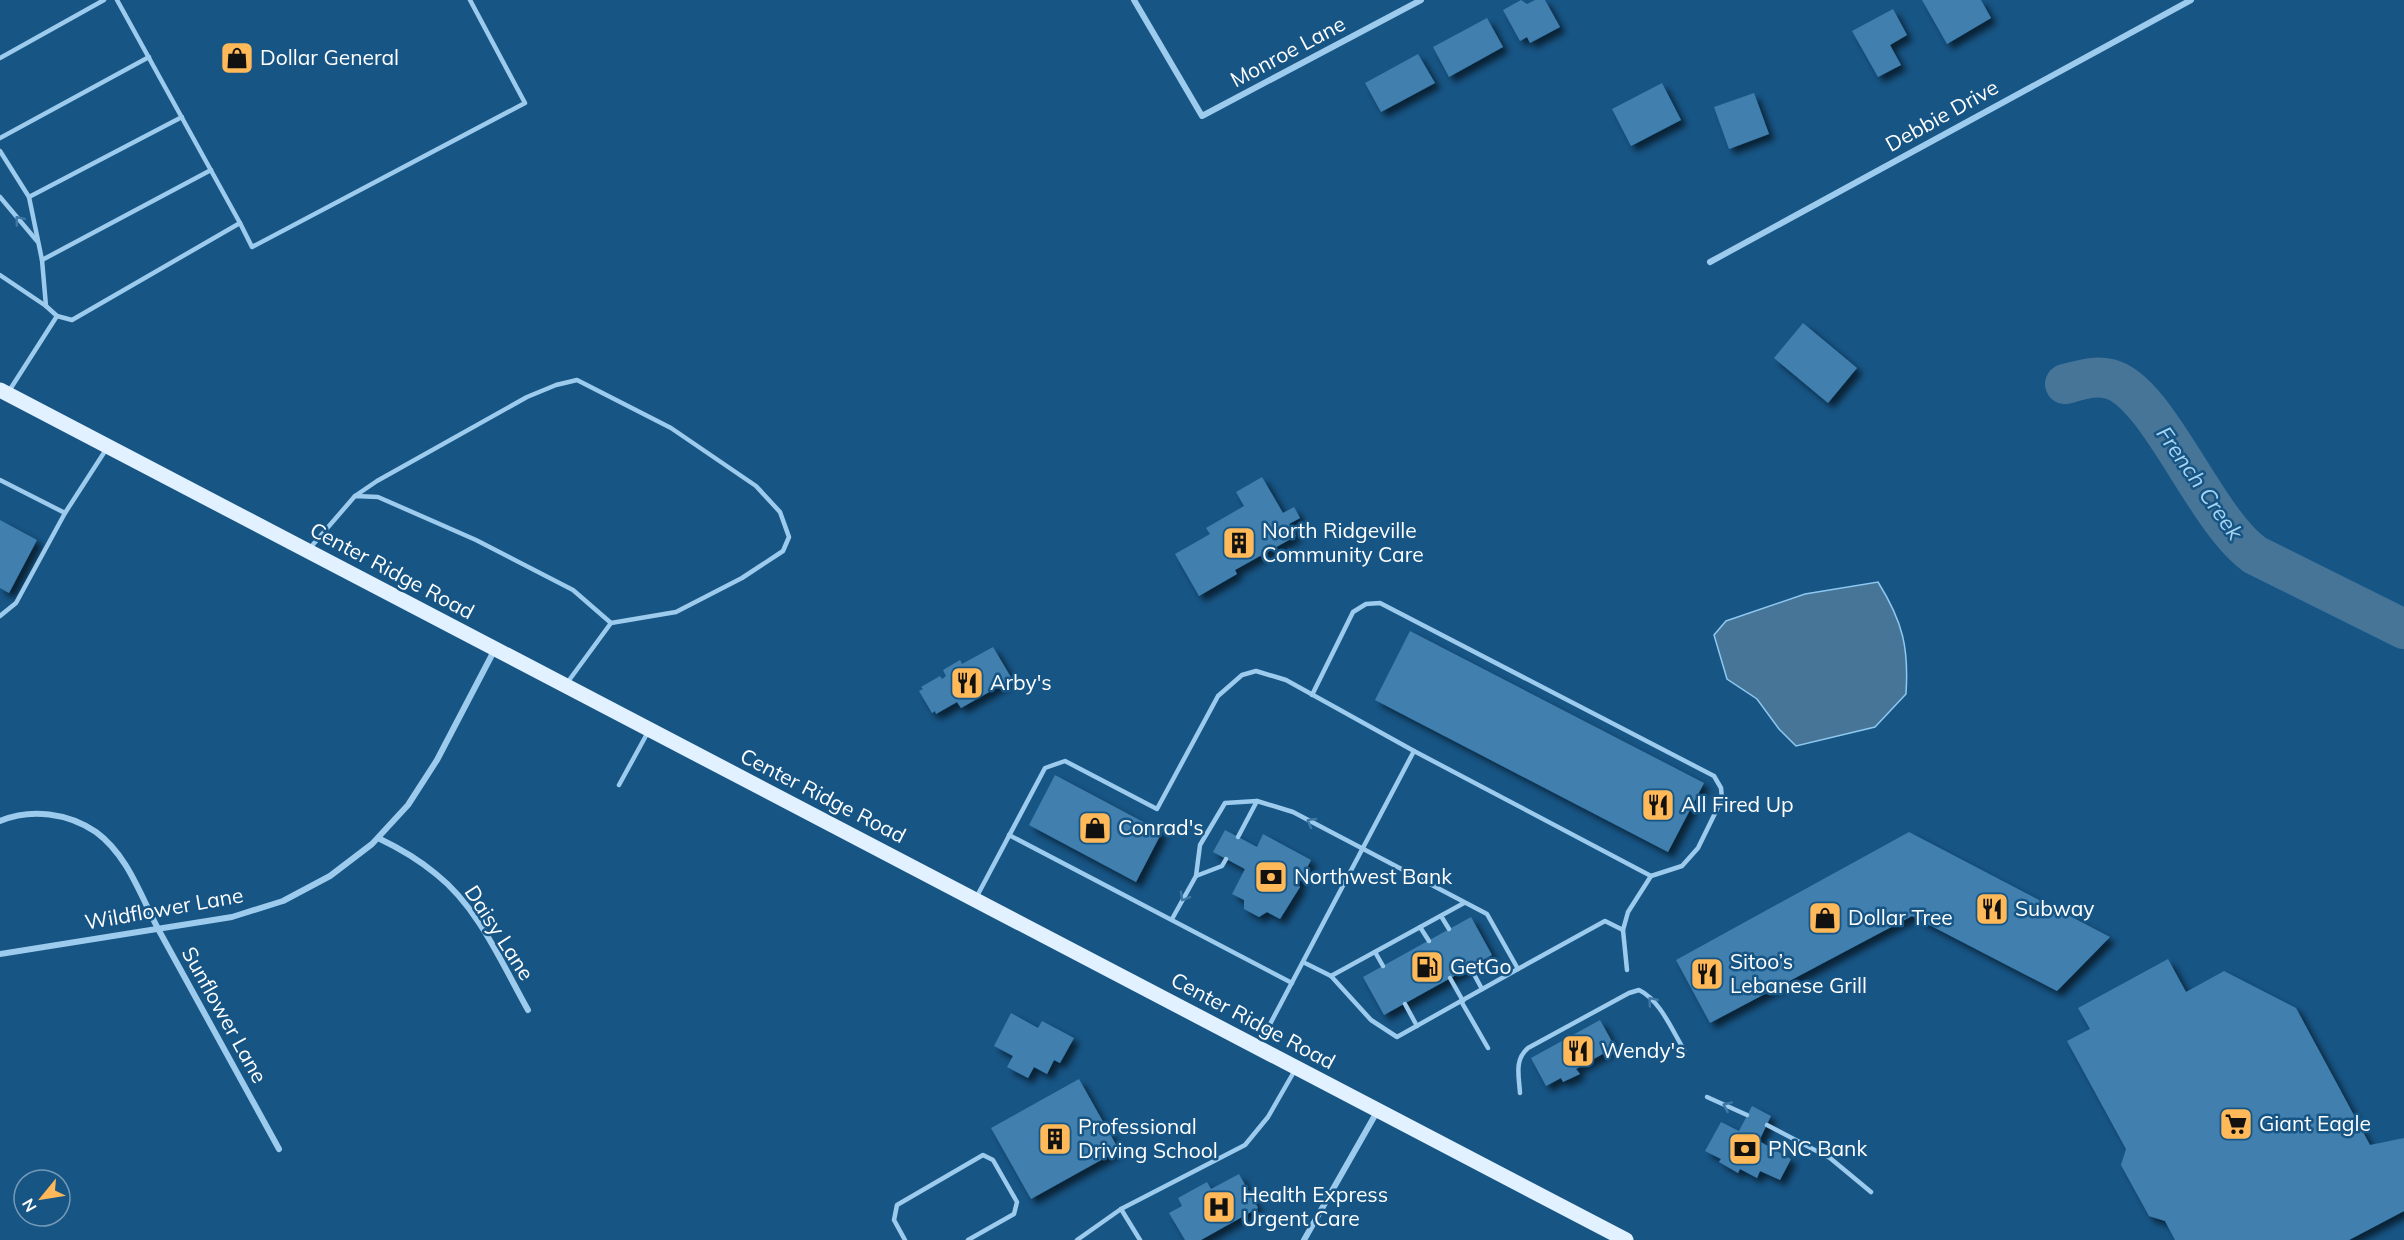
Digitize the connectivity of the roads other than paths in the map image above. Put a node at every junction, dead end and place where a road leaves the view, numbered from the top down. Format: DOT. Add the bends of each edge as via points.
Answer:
graph roads {
  1 [pos="104,0"];
  2 [pos="117,0"];
  3 [pos="470,0"];
  4 [pos="1134,0"];
  5 [pos="1421,0"];
  6 [pos="2191,0"];
  7 [pos="149,57"];
  8 [pos="0,58"];
  9 [pos="182,117"];
  10 [pos="0,138"];
  11 [pos="0,151"];
  12 [pos="211,170"];
  13 [pos="0,197"];
  14 [pos="29,197"];
  15 [pos="240,223"];
  16 [pos="39,243"];
  17 [pos="42,260"];
  18 [pos="1710,262"];
  19 [pos="0,275"];
  20 [pos="46,306"];
  21 [pos="57,316"];
  22 [pos="3,393"];
  23 [pos="108,446"];
  24 [pos="0,480"];
  25 [pos="355,496"];
  26 [pos="65,513"];
  27 [pos="308,550"];
  28 [pos="0,616"];
  29 [pos="611,623"];
  30 [pos="495,648"];
  31 [pos="565,685"];
  32 [pos="1312,695"];
  33 [pos="649,730"];
  34 [pos="1414,751"];
  35 [pos="619,785"];
  36 [pos="1257,801"];
  37 [pos="0,821"];
  38 [pos="1009,835"];
  39 [pos="378,837"];
  40 [pos="1238,837"];
  41 [pos="1362,850"];
  42 [pos="1226,859"];
  43 [pos="1196,876"];
  44 [pos="1651,876"];
  45 [pos="975,900"];
  46 [pos="1464,903"];
  47 [pos="1441,916"];
  48 [pos="1172,919"];
  49 [pos="1420,927"];
  50 [pos="158,929"];
  51 [pos="1449,929"];
  52 [pos="1623,930"];
  53 [pos="1429,941"];
  54 [pos="1375,952"];
  55 [pos="0,954"];
  56 [pos="1303,962"];
  57 [pos="1383,966"];
  58 [pos="1470,967"];
  59 [pos="1518,969"];
  60 [pos="1628,970"];
  61 [pos="1331,976"];
  62 [pos="1450,978"];
  63 [pos="1292,983"];
  64 [pos="1482,990"];
  65 [pos="1462,1001"];
  66 [pos="1404,1004"];
  67 [pos="528,1010"];
  68 [pos="1417,1026"];
  69 [pos="1258,1048"];
  70 [pos="1488,1048"];
  71 [pos="1684,1050"];
  72 [pos="1296,1067"];
  73 [pos="1520,1093"];
  74 [pos="1707,1097"];
  75 [pos="1378,1110"];
  76 [pos="1747,1115"];
  77 [pos="1767,1125"];
  78 [pos="279,1149"];
  79 [pos="1872,1192"];
  80 [pos="1121,1209"];
  81 [pos="905,1240"];
  82 [pos="968,1240"];
  83 [pos="1077,1240"];
  84 [pos="1140,1240"];
  85 [pos="1304,1240"];
  86 [pos="1626,1240"];
  1 -- 8 [label="lane"];
  2 -- 7 [label="lane"];
  3 -- 15 [label="lane" via="525,103 252,247"];
  4 -- 5 [label="street, Monroe Lane" via="1202,116"];
  6 -- 18 [label="street, Debbie Drive"];
  7 -- 9 [label="lane"];
  7 -- 10 [label="lane"];
  9 -- 12 [label="lane"];
  9 -- 14 [label="lane"];
  11 -- 14 [label="lane"];
  12 -- 15 [label="lane"];
  12 -- 17 [label="lane"];
  16 -- 13 [label="lane, one-way"];
  14 -- 16 [label="lane"];
  15 -- 21 [label="lane" via="72,320"];
  16 -- 17 [label="lane"];
  17 -- 20 [label="lane"];
  19 -- 20 [label="lane"];
  20 -- 21 [label="lane"];
  21 -- 22 [label="lane"];
  22 -- 23 [label="main road, Center Ridge Road"];
  23 -- 26 [label="lane"];
  23 -- 27 [label="main road, Center Ridge Road"];
  24 -- 26 [label="lane"];
  25 -- 27 [label="lane"];
  25 -- 29 [label="lane" via="378,497 476,540 573,590"];
  25 -- 29 [label="lane" via="527,397 577,381 671,428 756,486 780,512 789,537 783,551 742,578 676,612"];
  26 -- 28 [label="lane" via="16,603"];
  27 -- 30 [label="main road, Center Ridge Road"];
  29 -- 31 [label="lane"];
  30 -- 31 [label="main road, Center Ridge Road"];
  30 -- 39 [label="street, Wildflower Lane" via="436,760 408,805"];
  31 -- 33 [label="main road, Center Ridge Road"];
  32 -- 34 [label="lane"];
  32 -- 38 [label="lane" via="1270,674 1256,671 1242,675 1218,696 1157,809 1065,761 1045,768"];
  32 -- 44 [label="lane" via="1353,612 1366,604 1380,603 1714,776 1722,799 1698,848 1682,866"];
  33 -- 35 [label="lane"];
  33 -- 45 [label="main road, Center Ridge Road"];
  34 -- 41 [label="lane"];
  34 -- 44 [label="lane"];
  36 -- 40 [label="lane"];
  41 -- 36 [label="lane, one-way" via="1293,812"];
  36 -- 43 [label="lane" via="1225,803 1200,845"];
  37 -- 50 [label="street, Sunflower Lane" via="44,813 75,820 96,833 129,870"];
  38 -- 45 [label="lane"];
  38 -- 48 [label="lane"];
  39 -- 50 [label="street, Wildflower Lane" via="330,876 283,901 232,917"];
  39 -- 67 [label="street, Daisy Lane" via="438,875 463,900"];
  41 -- 46 [label="lane"];
  41 -- 56 [label="lane"];
  42 -- 43 [label="lane" via="1222,866"];
  43 -- 48 [label="lane, one-way"];
  44 -- 52 [label="lane" via="1628,912"];
  45 -- 69 [label="main road, Center Ridge Road"];
  46 -- 47 [label="lane"];
  46 -- 59 [label="lane" via="1487,914"];
  47 -- 49 [label="lane"];
  47 -- 51 [label="lane"];
  48 -- 63 [label="lane"];
  49 -- 53 [label="lane"];
  49 -- 54 [label="lane"];
  50 -- 55 [label="street, Wildflower Lane"];
  50 -- 78 [label="street, Sunflower Lane"];
  52 -- 59 [label="lane" via="1605,921"];
  52 -- 60 [label="lane"];
  54 -- 57 [label="lane"];
  54 -- 61 [label="lane"];
  56 -- 61 [label="lane"];
  56 -- 63 [label="lane"];
  58 -- 64 [label="lane"];
  59 -- 64 [label="lane"];
  61 -- 68 [label="lane" via="1371,1020 1398,1036"];
  62 -- 65 [label="lane"];
  63 -- 69 [label="lane"];
  64 -- 65 [label="lane"];
  65 -- 68 [label="lane"];
  65 -- 70 [label="lane"];
  66 -- 68 [label="lane"];
  69 -- 72 [label="main road, Center Ridge Road"];
  71 -- 73 [label="lane, one-way" via="1656,1004 1639,990 1528,1048 1520,1055 1518,1064"];
  72 -- 75 [label="main road, Center Ridge Road"];
  72 -- 80 [label="lane" via="1268,1117 1245,1145"];
  76 -- 74 [label="lane, one-way"];
  75 -- 85 [label="street"];
  75 -- 86 [label="main road, Center Ridge Road"];
  77 -- 79 [label="lane" via="1830,1158"];
  80 -- 83 [label="lane"];
  80 -- 84 [label="lane"];
  81 -- 82 [label="lane" via="894,1220 897,1205 983,1155 993,1160 1017,1203 1014,1214"];
}
